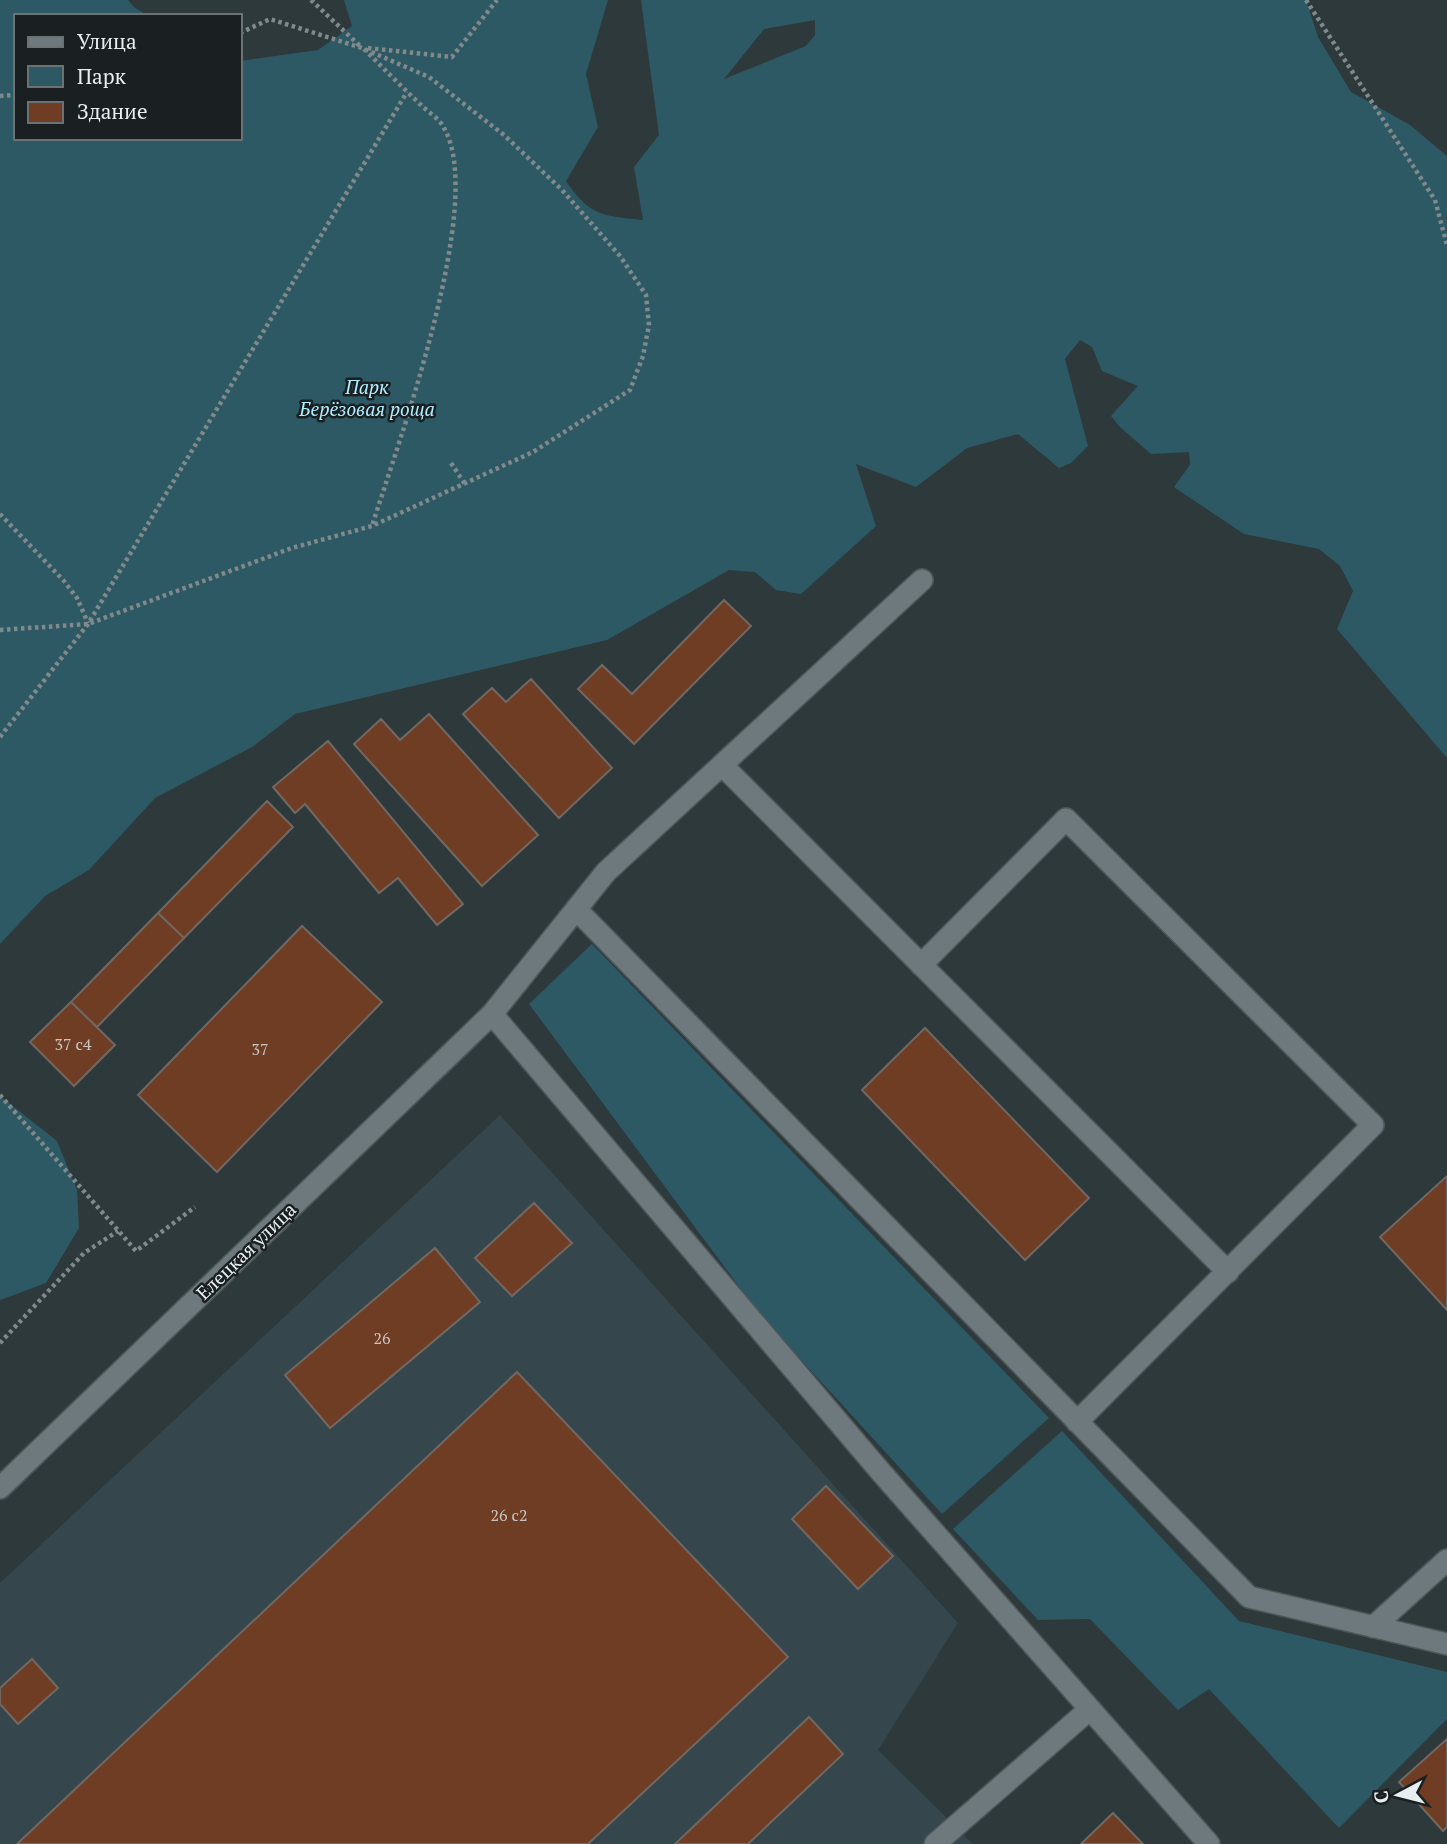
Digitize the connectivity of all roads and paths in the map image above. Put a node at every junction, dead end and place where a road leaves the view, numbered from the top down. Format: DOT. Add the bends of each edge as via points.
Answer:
graph roads {
  1 [pos="311,0"];
  2 [pos="497,0"];
  3 [pos="1307,0"];
  4 [pos="242,32"];
  5 [pos="362,48"];
  6 [pos="407,92"];
  7 [pos="1447,244"];
  8 [pos="451,463"];
  9 [pos="465,484"];
  10 [pos="0,514"];
  11 [pos="372,526"];
  12 [pos="922,580"];
  13 [pos="88,624"];
  14 [pos="0,630"];
  15 [pos="0,737"];
  16 [pos="722,765"];
  17 [pos="576,909"];
  18 [pos="921,965"];
  19 [pos="492,1014"];
  20 [pos="0,1094"];
  21 [pos="195,1207"];
  22 [pos="118,1231"];
  23 [pos="1228,1272"];
  24 [pos="0,1343"];
  25 [pos="1077,1422"];
  26 [pos="0,1488"];
  27 [pos="1447,1560"];
  28 [pos="1373,1627"];
  29 [pos="1447,1644"];
  30 [pos="1090,1709"];
  31 [pos="935,1844"];
  32 [pos="1209,1844"];
  1 -- 5 [label="path"];
  2 -- 5 [label="path" via="452,57"];
  3 -- 7 [label="path" via="1435,200"];
  4 -- 5 [label="path" via="270,19"];
  5 -- 6 [label="path"];
  5 -- 9 [label="path" via="429,77 504,135 562,190 620,256 646,295 649,325 629,390 533,452"];
  6 -- 11 [label="path" via="444,127 456,166 453,228 442,291 416,387"];
  6 -- 13 [label="path"];
  8 -- 9 [label="path"];
  9 -- 11 [label="path"];
  10 -- 13 [label="path" via="64,581"];
  11 -- 13 [label="path" via="292,548"];
  12 -- 16 [label="street, Елецкая улица"];
  13 -- 14 [label="path"];
  13 -- 15 [label="path"];
  16 -- 17 [label="street, Елецкая улица" via="606,872"];
  16 -- 18 [label="street"];
  17 -- 19 [label="street, Елецкая улица"];
  17 -- 25 [label="street"];
  18 -- 23 [label="street"];
  18 -- 23 [label="street" via="1066,819 1373,1125"];
  19 -- 26 [label="street, Елецкая улица"];
  19 -- 30 [label="street" via="880,1471"];
  20 -- 22 [label="path"];
  21 -- 22 [label="path" via="136,1251"];
  22 -- 24 [label="path" via="84,1253"];
  23 -- 25 [label="street"];
  25 -- 28 [label="street" via="1249,1597"];
  27 -- 28 [label="street"];
  28 -- 29 [label="street"];
  30 -- 31 [label="street"];
  30 -- 32 [label="street"];
}
